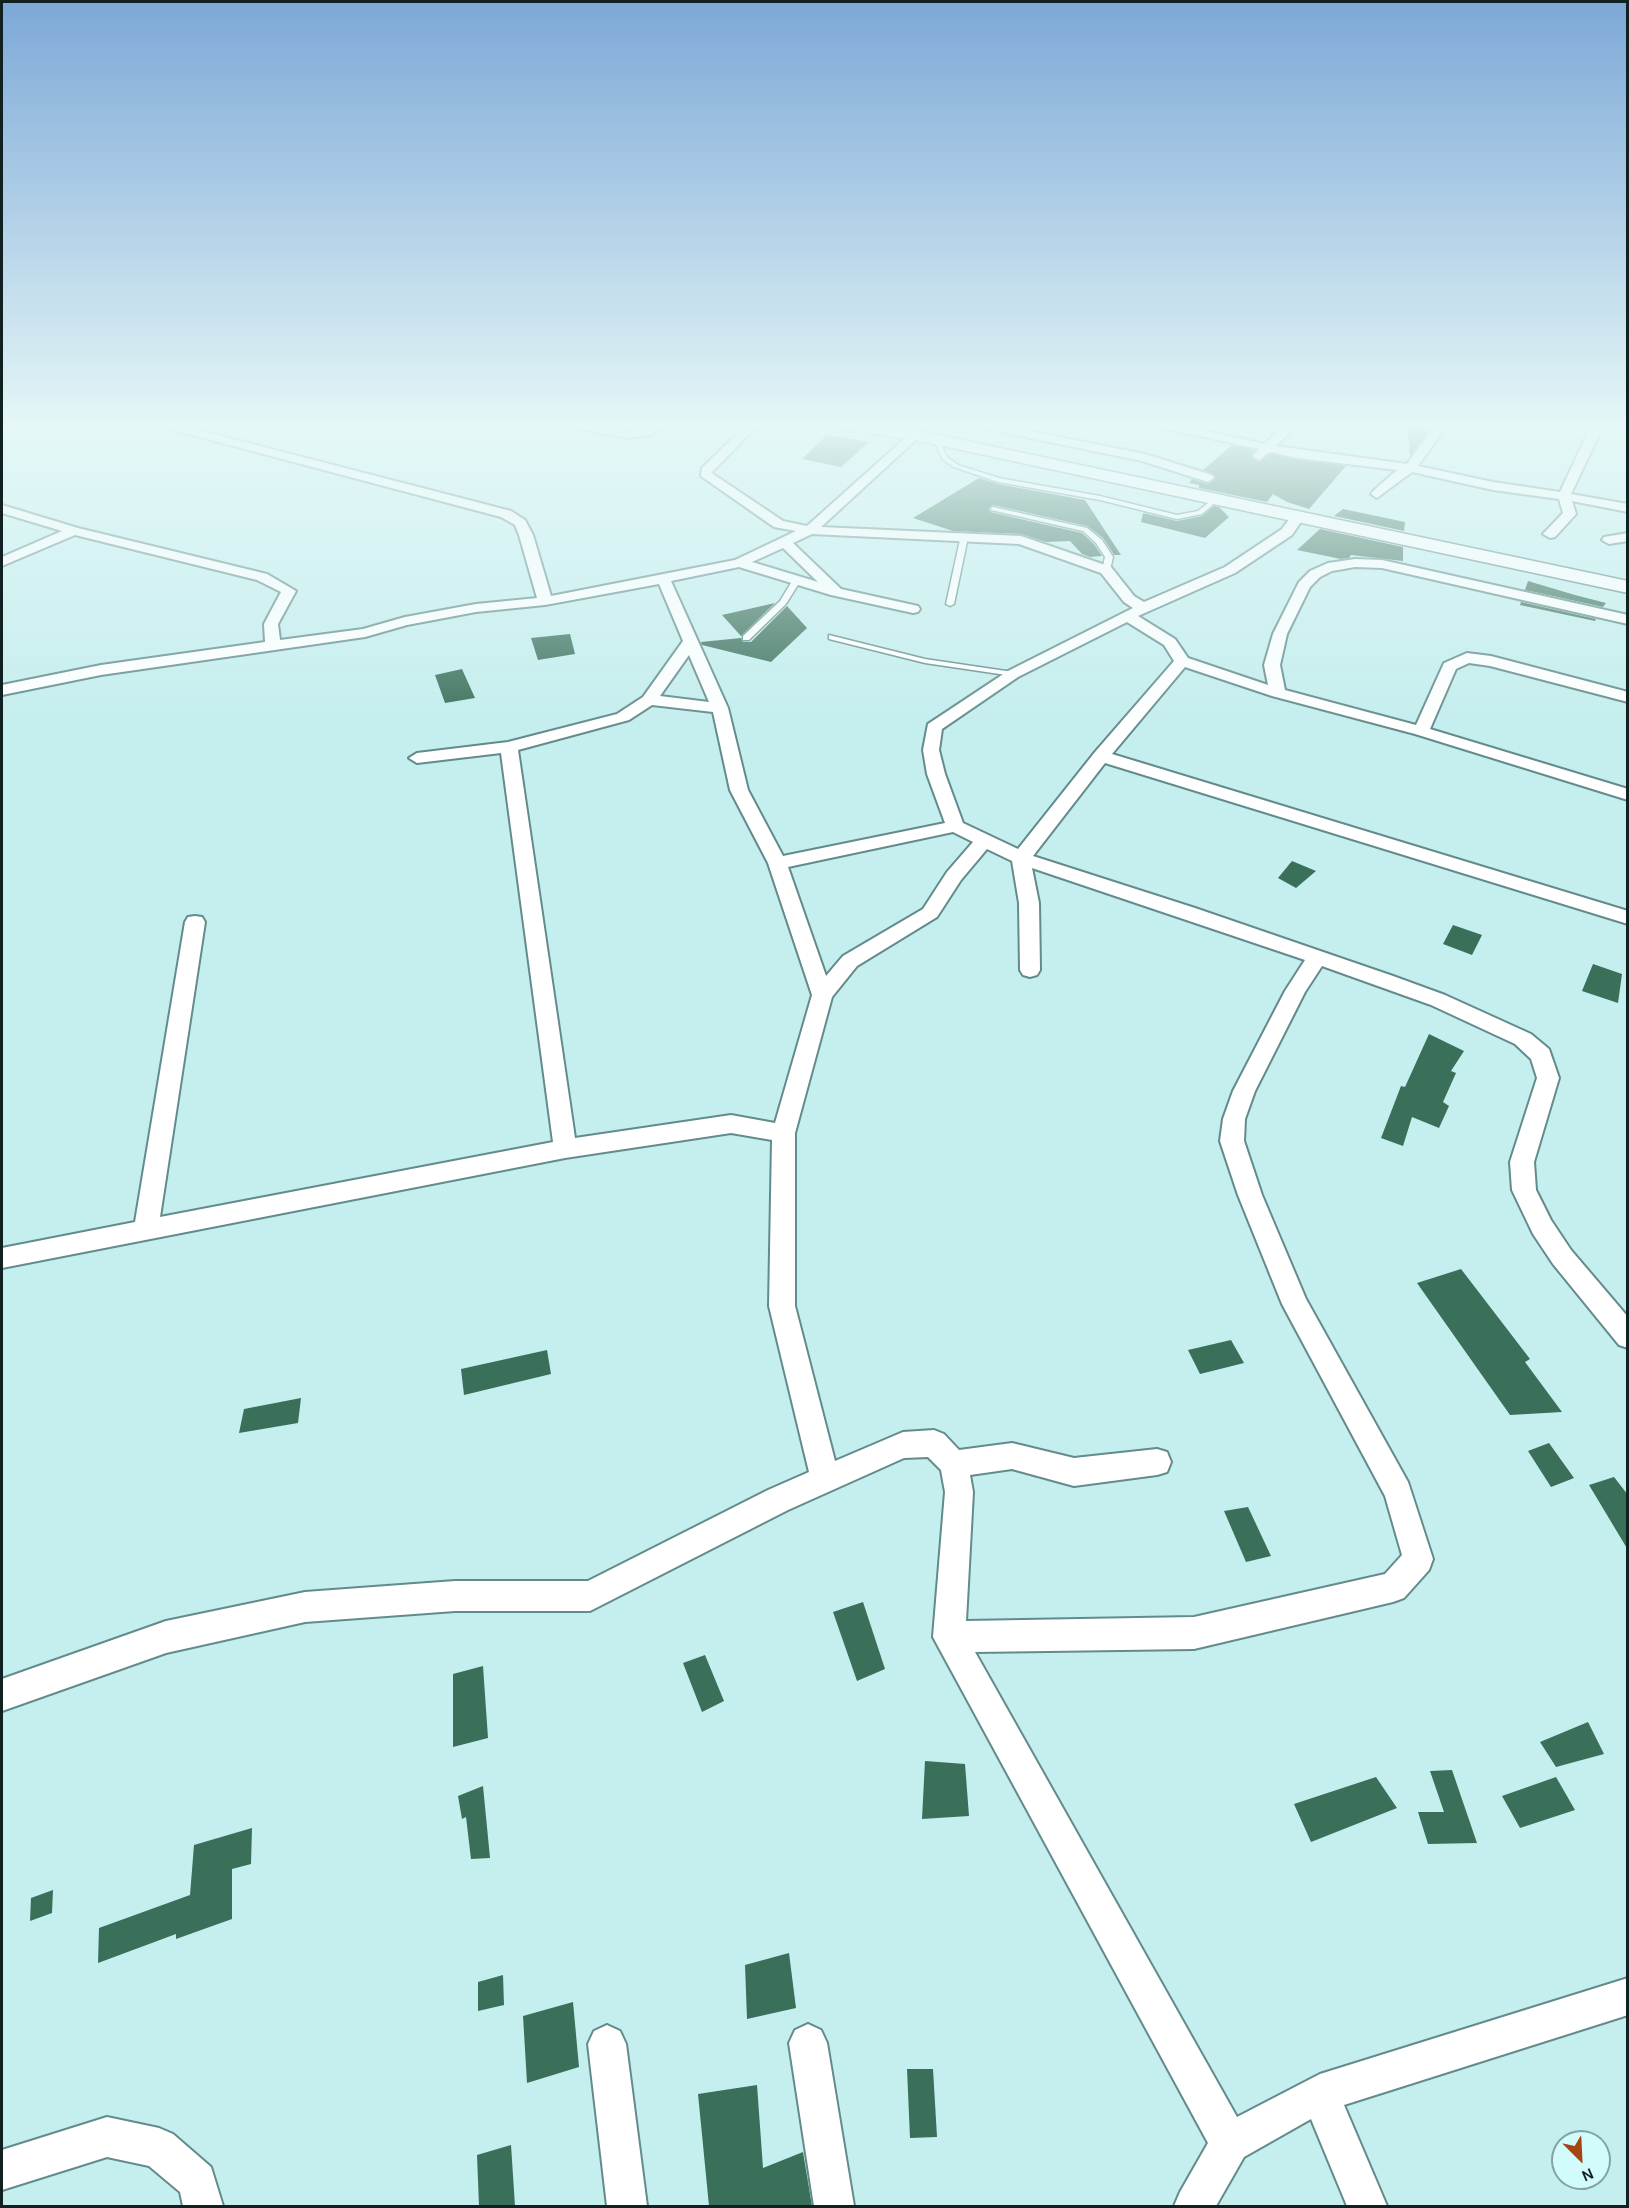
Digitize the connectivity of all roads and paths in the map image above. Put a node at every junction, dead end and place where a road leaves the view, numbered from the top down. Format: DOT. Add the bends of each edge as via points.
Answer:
graph roads {
  1 [pos="61,527"];
  2 [pos="522,527"];
  3 [pos="795,527"];
  4 [pos="813,527"];
  5 [pos="1076,527"];
  6 [pos="1291,527"];
  7 [pos="1345,527"];
  8 [pos="1557,527"];
  9 [pos="810,530"];
  10 [pos="74,531"];
  11 [pos="1550,534"];
  12 [pos="964,537"];
  13 [pos="1628,537"];
  14 [pos="1609,540"];
  15 [pos="785,542"];
  16 [pos="2,562"];
  17 [pos="739,563"];
  18 [pos="1106,570"];
  19 [pos="663,578"];
  20 [pos="797,580"];
  21 [pos="1628,587"];
  22 [pos="836,592"];
  23 [pos="545,601"];
  24 [pos="950,604"];
  25 [pos="1143,608"];
  26 [pos="913,609"];
  27 [pos="1127,616"];
  28 [pos="1628,620"];
  29 [pos="832,637"];
  30 [pos="746,638"];
  31 [pos="691,641"];
  32 [pos="273,645"];
  33 [pos="1182,662"];
  34 [pos="1013,674"];
  35 [pos="2,690"];
  36 [pos="1278,693"];
  37 [pos="1628,697"];
  38 [pos="649,700"];
  39 [pos="720,708"];
  40 [pos="1421,731"];
  41 [pos="510,747"];
  42 [pos="1101,756"];
  43 [pos="417,758"];
  44 [pos="1628,795"];
  45 [pos="955,826"];
  46 [pos="985,840"];
  47 [pos="1021,858"];
  48 [pos="777,863"];
  49 [pos="1628,918"];
  50 [pos="195,922"];
  51 [pos="1317,957"];
  52 [pos="1030,970"];
  53 [pos="822,995"];
  54 [pos="784,1133"];
  55 [pos="566,1149"];
  56 [pos="146,1232"];
  57 [pos="2,1258"];
  58 [pos="1628,1336"];
  59 [pos="1156,1462"];
  60 [pos="954,1464"];
  61 [pos="825,1479"];
  62 [pos="949,1637"];
  63 [pos="2,1695"];
  64 [pos="1628,1996"];
  65 [pos="808,2043"];
  66 [pos="607,2044"];
  67 [pos="1320,2093"];
  68 [pos="1230,2143"];
  69 [pos="2,2170"];
  70 [pos="203,2206"];
  71 [pos="627,2206"];
  72 [pos="834,2206"];
  73 [pos="1194,2206"];
  74 [pos="1367,2206"];
  1 -- 10 [label="street"];
  2 -- 23 [label="street"];
  3 -- 9 [label="street"];
  4 -- 9 [label="street"];
  5 -- 18 [label="lane" via="1085,529 1100,542 1109,557"];
  6 -- 25 [label="street" via="1230,570"];
  7 -- 21 [label="street"];
  8 -- 11 [label="street"];
  9 -- 12 [label="street"];
  9 -- 15 [label="street"];
  10 -- 16 [label="street"];
  10 -- 32 [label="street" via="262,577 289,591 271,624"];
  12 -- 18 [label="street" via="1021,540"];
  12 -- 24 [label="lane"];
  13 -- 14 [label="street"];
  15 -- 17 [label="street"];
  15 -- 22 [label="street"];
  17 -- 19 [label="street"];
  17 -- 20 [label="street"];
  18 -- 25 [label="street" via="1129,599"];
  19 -- 23 [label="street"];
  19 -- 31 [label="street"];
  20 -- 22 [label="street"];
  20 -- 30 [label="lane" via="783,602"];
  22 -- 26 [label="street"];
  23 -- 32 [label="street" via="476,608 365,633"];
  25 -- 27 [label="street"];
  27 -- 33 [label="street" via="1170,642"];
  27 -- 34 [label="street"];
  28 -- 36 [label="street" via="1382,564 1328,567 1304,585 1280,634 1272,665"];
  29 -- 34 [label="lane" via="925,661"];
  31 -- 38 [label="street"];
  31 -- 39 [label="street"];
  32 -- 35 [label="street" via="101,670"];
  33 -- 36 [label="street"];
  33 -- 42 [label="street"];
  34 -- 45 [label="street" via="934,727 931,750 936,774"];
  36 -- 40 [label="street"];
  37 -- 40 [label="street" via="1467,658 1449,666"];
  38 -- 39 [label="street"];
  38 -- 41 [label="street" via="623,717"];
  39 -- 48 [label="street" via="739,790"];
  40 -- 44 [label="street"];
  41 -- 43 [label="street"];
  41 -- 55 [label="street"];
  42 -- 47 [label="street"];
  42 -- 49 [label="street"];
  45 -- 46 [label="street"];
  45 -- 48 [label="street"];
  46 -- 47 [label="street"];
  46 -- 53 [label="street" via="954,876 930,913 850,961"];
  47 -- 51 [label="street"];
  47 -- 52 [label="street" via="1029,903"];
  48 -- 53 [label="street"];
  50 -- 56 [label="street"];
  51 -- 58 [label="street" via="1438,1000 1523,1039 1541,1055 1548,1078 1522,1162 1524,1190 1562,1257"];
  51 -- 62 [label="street" via="1295,991 1244,1091 1234,1119 1232,1141 1295,1304 1398,1492 1418,1559 1393,1587 1194,1633"];
  53 -- 54 [label="street"];
  54 -- 55 [label="street" via="731,1124"];
  54 -- 61 [label="street" via="782,1306"];
  55 -- 56 [label="street"];
  56 -- 57 [label="street"];
  59 -- 60 [label="street" via="1074,1472 1012,1456"];
  60 -- 61 [label="street" via="934,1443 903,1444"];
  60 -- 62 [label="street" via="959,1492"];
  61 -- 63 [label="street" via="590,1596 455,1596 305,1607 166,1637"];
  62 -- 68 [label="street"];
  64 -- 67 [label="street"];
  65 -- 72 [label="street"];
  66 -- 71 [label="street"];
  67 -- 68 [label="street"];
  67 -- 74 [label="street"];
  68 -- 73 [label="street"];
  69 -- 70 [label="street" via="106,2137 159,2148 197,2181"];
}
